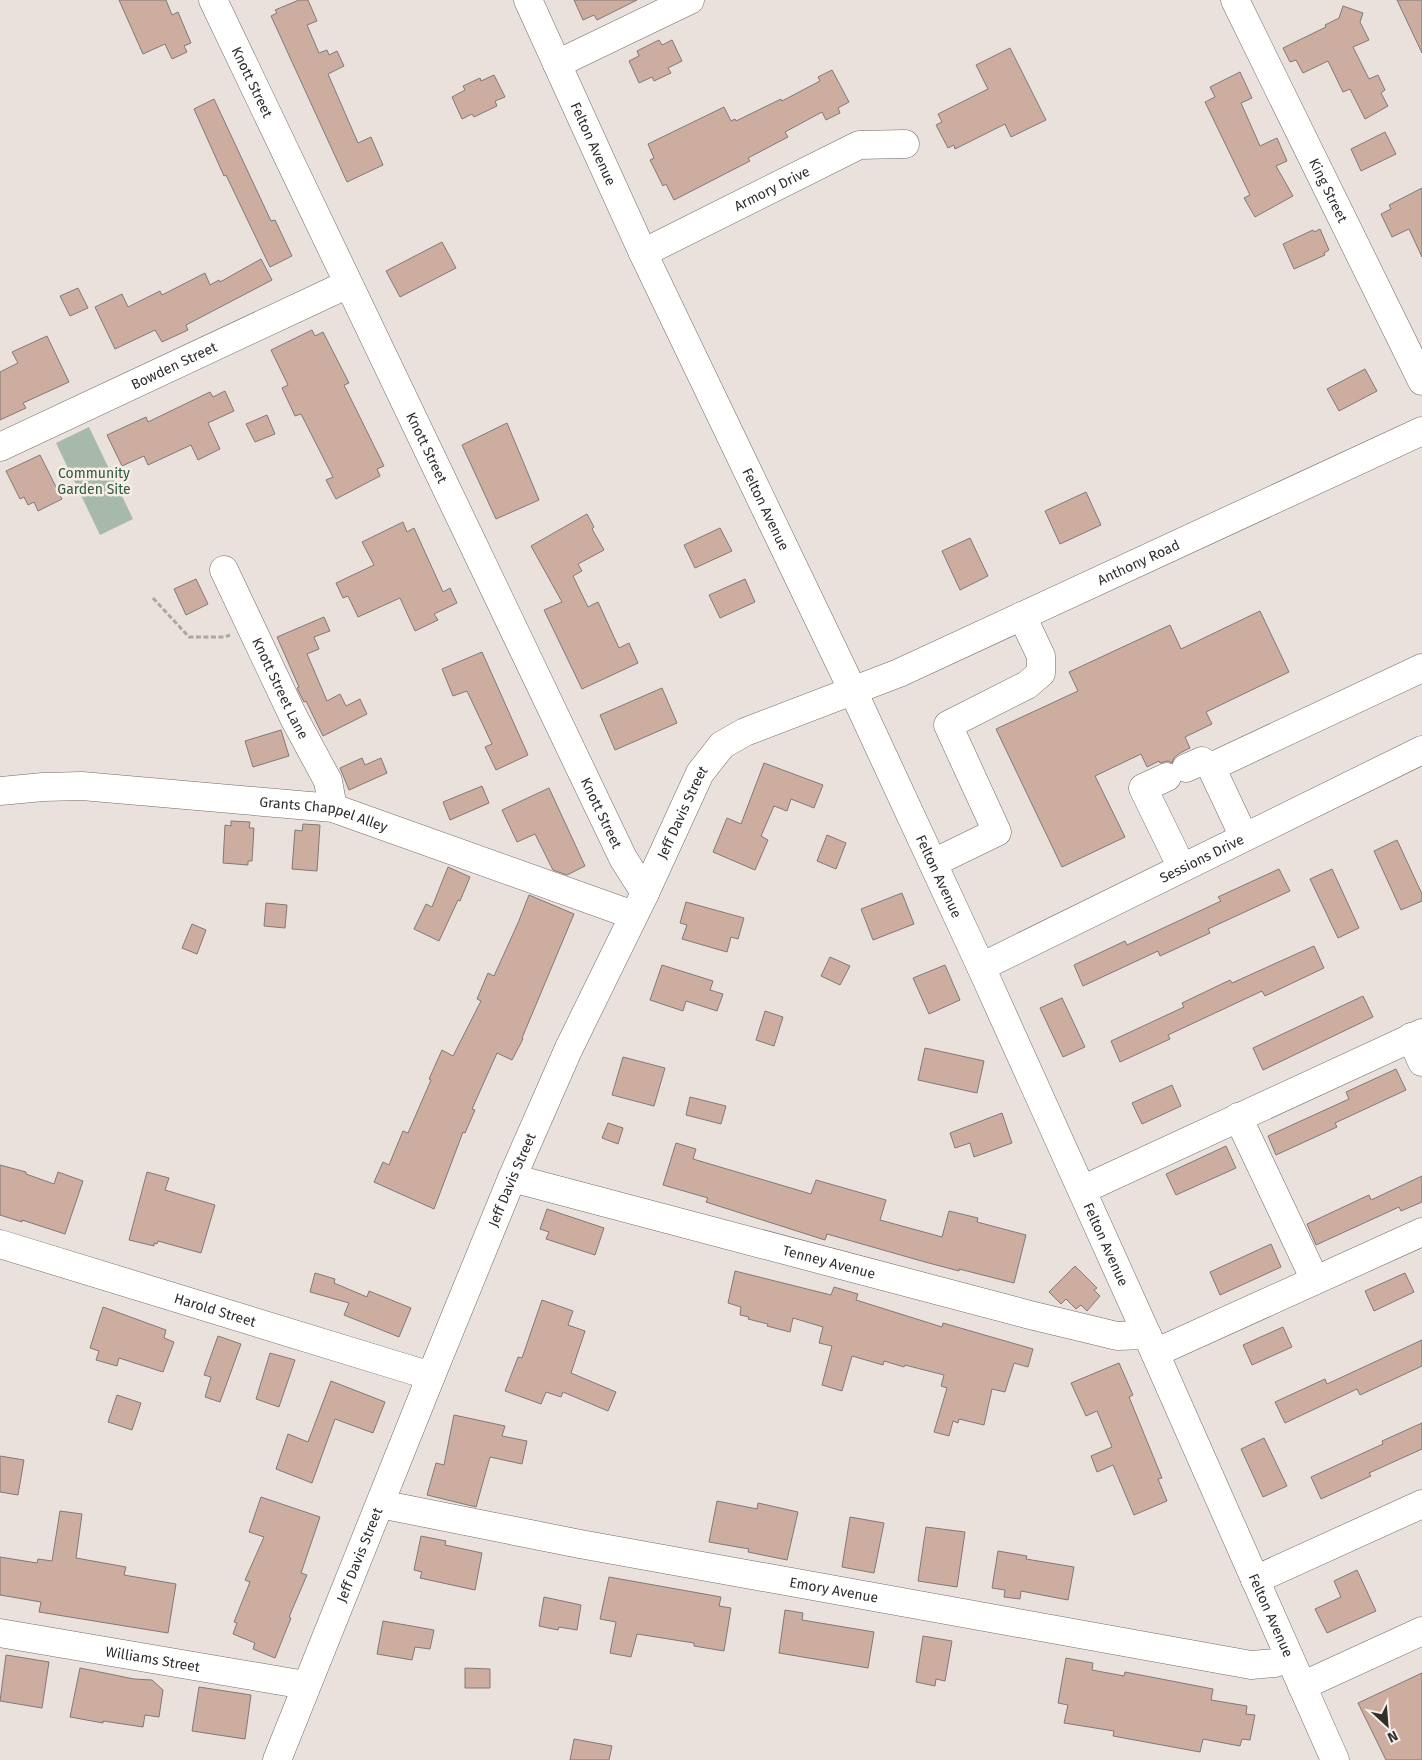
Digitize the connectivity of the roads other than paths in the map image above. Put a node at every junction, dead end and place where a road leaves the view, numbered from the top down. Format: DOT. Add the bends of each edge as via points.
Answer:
graph roads {
  1 [pos="213,0"];
  2 [pos="528,0"];
  3 [pos="690,0"];
  4 [pos="1235,0"];
  5 [pos="557,64"];
  6 [pos="904,144"];
  7 [pos="643,253"];
  8 [pos="348,284"];
  9 [pos="1422,381"];
  10 [pos="1422,431"];
  11 [pos="0,447"];
  12 [pos="224,570"];
  13 [pos="1022,616"];
  14 [pos="1422,668"];
  15 [pos="853,691"];
  16 [pos="1422,750"];
  17 [pos="1188,770"];
  18 [pos="0,791"];
  19 [pos="333,808"];
  20 [pos="1244,837"];
  21 [pos="933,863"];
  22 [pos="1182,868"];
  23 [pos="639,904"];
  24 [pos="981,967"];
  25 [pos="1418,1044"];
  26 [pos="1238,1117"];
  27 [pos="512,1178"];
  28 [pos="1082,1190"];
  29 [pos="1422,1232"];
  30 [pos="0,1244"];
  31 [pos="1316,1280"];
  32 [pos="1151,1344"];
  33 [pos="430,1376"];
  34 [pos="380,1504"];
  35 [pos="1422,1504"];
  36 [pos="1246,1576"];
  37 [pos="1422,1631"];
  38 [pos="0,1633"];
  39 [pos="1288,1657"];
  40 [pos="305,1685"];
  41 [pos="1302,1686"];
  42 [pos="277,1760"];
  43 [pos="1334,1760"];
  1 -- 8 [label="street, Knott Street"];
  2 -- 5 [label="street, Felton Avenue"];
  3 -- 5 [label="street"];
  4 -- 9 [label="street, King Street"];
  5 -- 7 [label="street, Felton Avenue"];
  6 -- 7 [label="street, Armory Drive" via="859,145"];
  7 -- 15 [label="street, Felton Avenue"];
  8 -- 11 [label="street, Bowden Street"];
  8 -- 23 [label="street, Knott Street" via="623,858"];
  10 -- 13 [label="street, Anthony Road"];
  12 -- 19 [label="street, Knott Street Lane" via="294,718 328,781"];
  13 -- 15 [label="street, Anthony Road"];
  13 -- 21 [label="street" via="1041,656 1041,673 1027,685 948,725 997,832"];
  14 -- 17 [label="street"];
  15 -- 21 [label="street, Felton Avenue"];
  15 -- 23 [label="street, Jeff Davis Street" via="745,732 722,745 700,773"];
  16 -- 20 [label="street, Sessions Drive"];
  17 -- 20 [label="street"];
  17 -- 22 [label="street" via="1144,788"];
  18 -- 19 [label="street, Grants Chappel Alley" via="82,786"];
  19 -- 23 [label="street, Grants Chappel Alley"];
  20 -- 22 [label="street, Sessions Drive"];
  21 -- 24 [label="street, Felton Avenue"];
  22 -- 24 [label="street, Sessions Drive"];
  23 -- 27 [label="street, Jeff Davis Street" via="569,1048"];
  24 -- 28 [label="street, Felton Avenue"];
  25 -- 26 [label="street"];
  26 -- 28 [label="street"];
  26 -- 31 [label="street"];
  27 -- 32 [label="street, Tenney Avenue"];
  27 -- 33 [label="street, Jeff Davis Street"];
  28 -- 32 [label="street, Felton Avenue"];
  29 -- 31 [label="street"];
  30 -- 33 [label="street, Harold Street"];
  31 -- 32 [label="street"];
  32 -- 36 [label="street, Felton Avenue" via="1222,1531"];
  33 -- 34 [label="street, Jeff Davis Street"];
  34 -- 39 [label="street, Emory Avenue" via="580,1544 1076,1626 1251,1665 1275,1663"];
  34 -- 40 [label="street, Jeff Davis Street"];
  35 -- 36 [label="street"];
  36 -- 39 [label="street, Felton Avenue"];
  37 -- 41 [label="street"];
  38 -- 40 [label="street, Williams Street"];
  39 -- 41 [label="street, Felton Avenue"];
  40 -- 42 [label="street, Jeff Davis Street"];
  41 -- 43 [label="street, Felton Avenue"];
}
